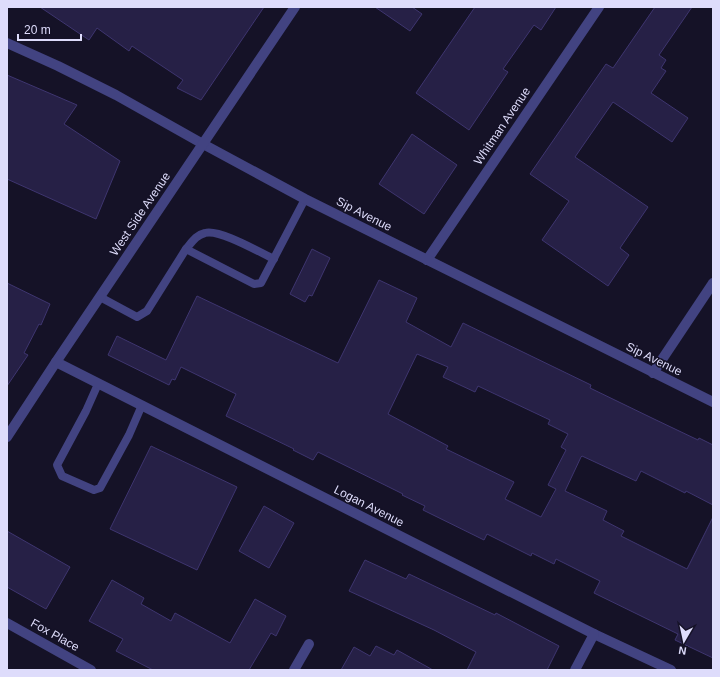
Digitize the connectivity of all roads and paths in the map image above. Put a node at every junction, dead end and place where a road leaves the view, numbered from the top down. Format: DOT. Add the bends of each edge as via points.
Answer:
graph roads {
  1 [pos="295,7"];
  2 [pos="599,7"];
  3 [pos="7,43"];
  4 [pos="203,144"];
  5 [pos="305,199"];
  6 [pos="186,249"];
  7 [pos="274,259"];
  8 [pos="427,260"];
  9 [pos="713,283"];
  10 [pos="100,297"];
  11 [pos="56,362"];
  12 [pos="653,373"];
  13 [pos="98,384"];
  14 [pos="713,402"];
  15 [pos="142,405"];
  16 [pos="7,437"];
  17 [pos="7,623"];
  18 [pos="594,634"];
  19 [pos="309,644"];
  20 [pos="91,670"];
  21 [pos="294,670"];
  22 [pos="575,670"];
  23 [pos="671,670"];
  1 -- 4 [label="street, West Side Avenue"];
  2 -- 8 [label="street, Whitman Avenue"];
  3 -- 4 [label="street, Sip Avenue" via="103,88"];
  4 -- 5 [label="street, Sip Avenue"];
  4 -- 10 [label="street, West Side Avenue"];
  5 -- 7 [label="lane"];
  5 -- 8 [label="street, Sip Avenue"];
  6 -- 7 [label="lane" via="195,238 206,233 221,234"];
  6 -- 7 [label="lane" via="254,284 262,283"];
  6 -- 10 [label="lane" via="147,311 137,317"];
  8 -- 12 [label="street, Sip Avenue"];
  9 -- 12 [label="street"];
  10 -- 11 [label="street, West Side Avenue"];
  11 -- 13 [label="street, Logan Avenue"];
  11 -- 16 [label="street, West Side Avenue"];
  12 -- 14 [label="street, Sip Avenue"];
  13 -- 15 [label="street, Logan Avenue"];
  13 -- 15 [label="lane" via="57,465 62,476 94,490 100,488"];
  15 -- 18 [label="street, Logan Avenue"];
  17 -- 20 [label="street, Fox Place"];
  18 -- 22 [label="street"];
  18 -- 23 [label="street, Logan Avenue"];
  19 -- 21 [label="street"];
}
